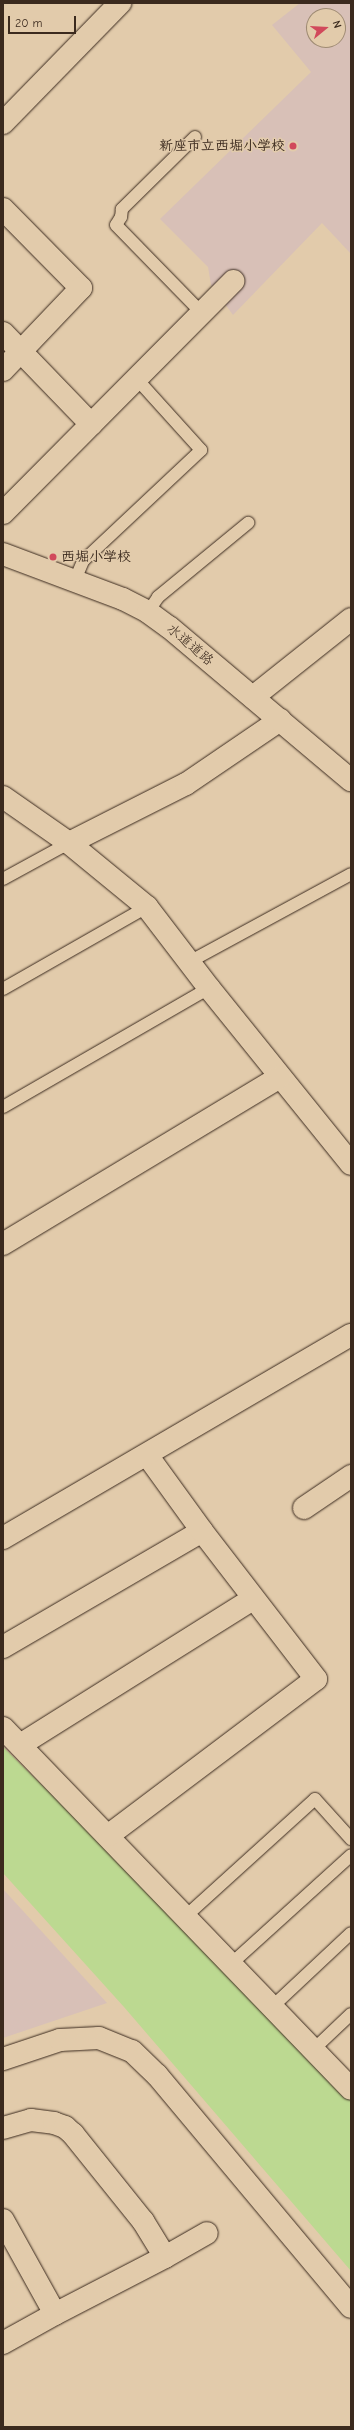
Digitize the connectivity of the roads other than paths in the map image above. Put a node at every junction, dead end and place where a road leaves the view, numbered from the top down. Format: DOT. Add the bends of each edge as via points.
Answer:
graph roads {
  1 [pos="120,3"];
  2 [pos="3,123"];
  3 [pos="195,138"];
  4 [pos="3,209"];
  5 [pos="233,282"];
  6 [pos="202,313"];
  7 [pos="3,333"];
  8 [pos="22,351"];
  9 [pos="3,370"];
  10 [pos="136,378"];
  11 [pos="91,424"];
  12 [pos="3,513"];
  13 [pos="248,523"];
  14 [pos="3,554"];
  15 [pos="74,580"];
  16 [pos="148,612"];
  17 [pos="351,619"];
  18 [pos="253,697"];
  19 [pos="280,720"];
  20 [pos="351,780"];
  21 [pos="3,797"];
  22 [pos="69,843"];
  23 [pos="351,874"];
  24 [pos="3,879"];
  25 [pos="147,907"];
  26 [pos="189,962"];
  27 [pos="209,988"];
  28 [pos="3,989"];
  29 [pos="280,1077"];
  30 [pos="3,1107"];
  31 [pos="351,1164"];
  32 [pos="3,1244"];
  33 [pos="351,1335"];
  34 [pos="146,1455"];
  35 [pos="351,1476"];
  36 [pos="304,1508"];
  37 [pos="202,1531"];
  38 [pos="3,1538"];
  39 [pos="253,1599"];
  40 [pos="3,1647"];
  41 [pos="3,1728"];
  42 [pos="20,1745"];
  43 [pos="109,1835"];
  44 [pos="351,1839"];
  45 [pos="351,1855"];
  46 [pos="186,1916"];
  47 [pos="351,1933"];
  48 [pos="231,1964"];
  49 [pos="272,2007"];
  50 [pos="351,2014"];
  51 [pos="314,2049"];
  52 [pos="3,2059"];
  53 [pos="351,2089"];
  54 [pos="3,2128"];
  55 [pos="3,2220"];
  56 [pos="207,2233"];
  57 [pos="165,2257"];
  58 [pos="351,2307"];
  59 [pos="55,2314"];
  60 [pos="3,2343"];
  1 -- 2 [label="street"];
  3 -- 6 [label="lane" via="122,209 116,225"];
  4 -- 8 [label="street" via="81,288"];
  5 -- 6 [label="street"];
  6 -- 10 [label="street"];
  7 -- 8 [label="street"];
  8 -- 9 [label="street"];
  8 -- 11 [label="street"];
  10 -- 11 [label="street"];
  10 -- 15 [label="lane" via="201,450 83,561"];
  11 -- 12 [label="street"];
  13 -- 16 [label="lane" via="158,597"];
  14 -- 15 [label="street, 水道道路"];
  15 -- 16 [label="street, 水道道路"];
  16 -- 18 [label="street, 水道道路"];
  17 -- 18 [label="street"];
  18 -- 19 [label="street, 水道道路"];
  19 -- 20 [label="street, 水道道路"];
  19 -- 22 [label="street" via="186,784"];
  21 -- 22 [label="street"];
  22 -- 24 [label="lane"];
  22 -- 25 [label="street"];
  23 -- 26 [label="lane"];
  25 -- 26 [label="street"];
  25 -- 28 [label="lane"];
  26 -- 27 [label="street"];
  27 -- 29 [label="street"];
  27 -- 30 [label="lane"];
  29 -- 31 [label="street"];
  29 -- 32 [label="street"];
  33 -- 34 [label="street"];
  34 -- 37 [label="street"];
  34 -- 38 [label="street"];
  35 -- 36 [label="street"];
  37 -- 39 [label="street"];
  37 -- 40 [label="street"];
  39 -- 42 [label="street"];
  39 -- 43 [label="street" via="316,1679"];
  41 -- 42 [label="street"];
  42 -- 43 [label="street"];
  43 -- 46 [label="street"];
  44 -- 46 [label="lane" via="315,1799"];
  45 -- 48 [label="lane"];
  46 -- 48 [label="street"];
  47 -- 49 [label="lane"];
  48 -- 49 [label="street"];
  49 -- 51 [label="street"];
  50 -- 51 [label="lane"];
  51 -- 53 [label="street"];
  52 -- 58 [label="street" via="60,2040 99,2038 132,2051 157,2075"];
  54 -- 57 [label="street" via="30,2120 43,2120 69,2130 143,2221"];
  55 -- 59 [label="street"];
  56 -- 57 [label="street"];
  57 -- 59 [label="street"];
  59 -- 60 [label="street"];
}
